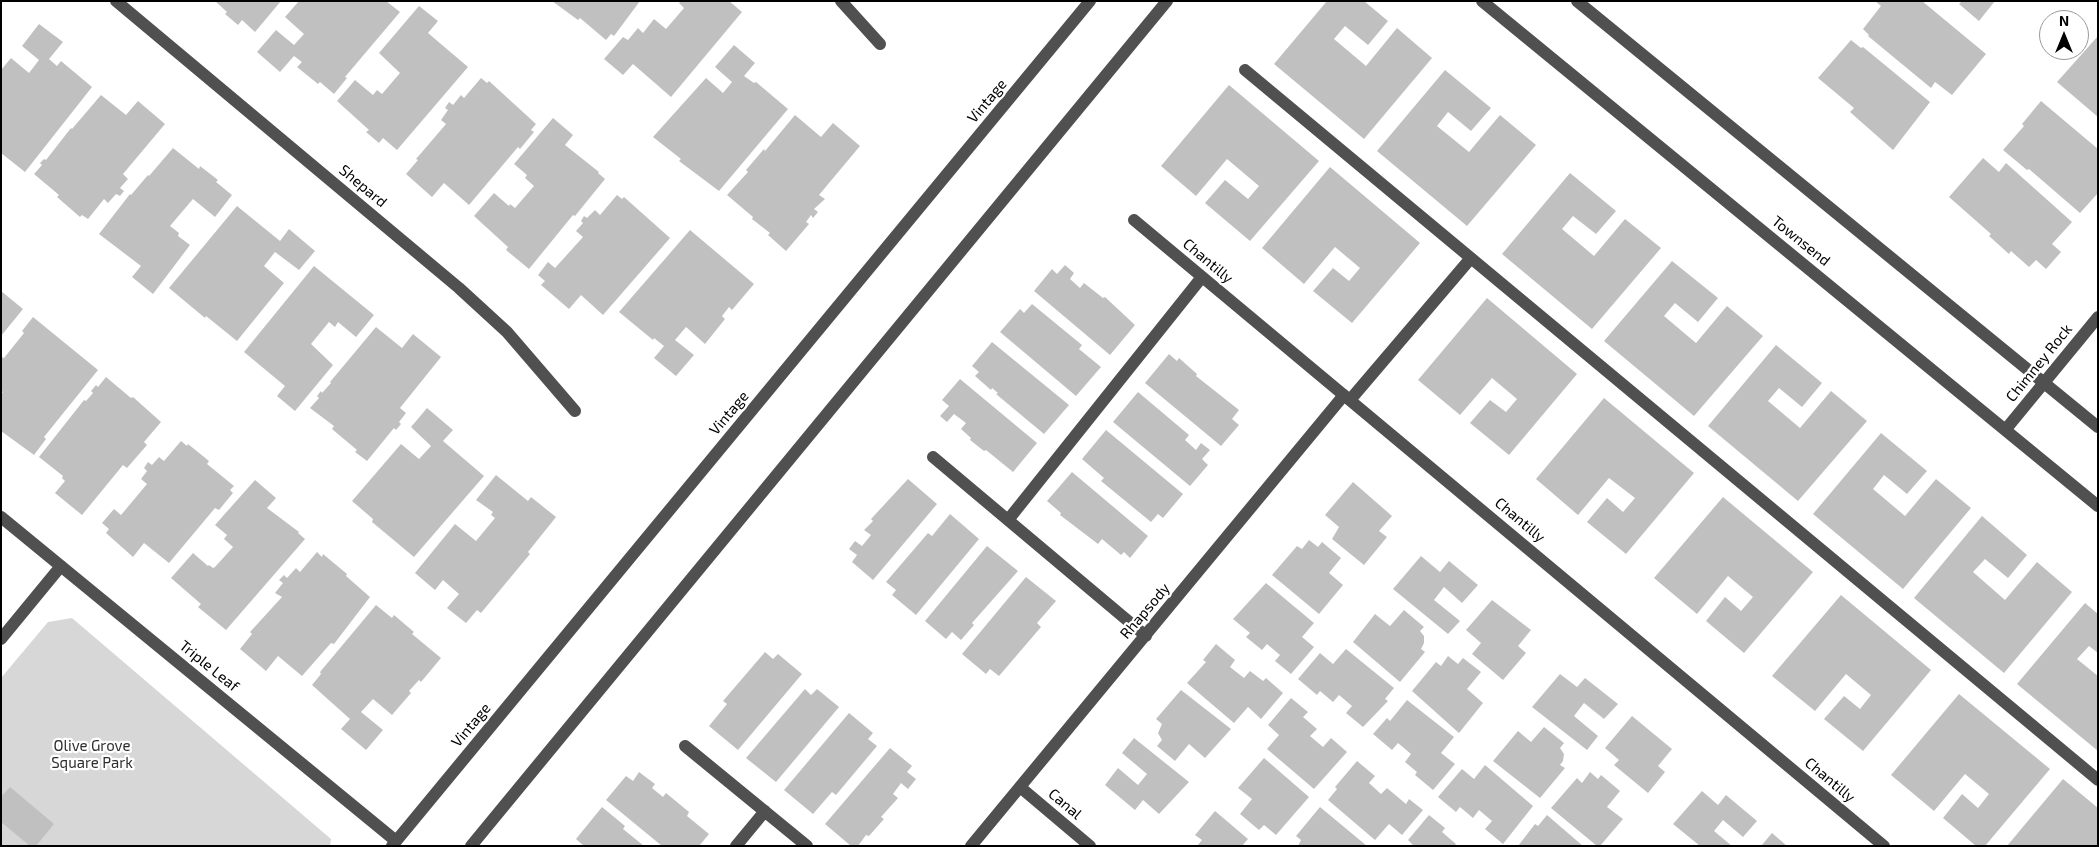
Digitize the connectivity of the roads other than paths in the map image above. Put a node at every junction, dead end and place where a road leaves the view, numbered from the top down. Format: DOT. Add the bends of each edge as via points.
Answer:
graph roads {
  1 [pos="116,1"];
  2 [pos="841,1"];
  3 [pos="1090,1"];
  4 [pos="1167,1"];
  5 [pos="1482,1"];
  6 [pos="1577,1"];
  7 [pos="880,44"];
  8 [pos="1245,70"];
  9 [pos="1134,220"];
  10 [pos="1471,258"];
  11 [pos="1202,277"];
  12 [pos="2098,317"];
  13 [pos="2044,382"];
  14 [pos="1347,398"];
  15 [pos="575,411"];
  16 [pos="2098,427"];
  17 [pos="2006,429"];
  18 [pos="933,457"];
  19 [pos="2098,506"];
  20 [pos="1,516"];
  21 [pos="1008,520"];
  22 [pos="61,566"];
  23 [pos="1146,636"];
  24 [pos="1,638"];
  25 [pos="685,746"];
  26 [pos="2098,780"];
  27 [pos="1020,787"];
  28 [pos="765,811"];
  29 [pos="394,843"];
  30 [pos="471,846"];
  31 [pos="736,846"];
  32 [pos="807,846"];
  33 [pos="971,846"];
  34 [pos="1090,846"];
  35 [pos="1884,846"];
  1 -- 15 [label="street, Shepard" via="459,288 507,332"];
  2 -- 7 [label="street"];
  3 -- 29 [label="street, Vintage"];
  4 -- 30 [label="street"];
  5 -- 17 [label="street, Townsend"];
  6 -- 13 [label="street"];
  8 -- 10 [label="street"];
  9 -- 11 [label="street, Chantilly"];
  10 -- 14 [label="street, Rhapsody"];
  10 -- 26 [label="street"];
  11 -- 14 [label="street, Chantilly"];
  11 -- 21 [label="street"];
  12 -- 13 [label="street, Chimney Rock"];
  13 -- 16 [label="street"];
  13 -- 17 [label="street, Chimney Rock"];
  14 -- 23 [label="street, Rhapsody"];
  14 -- 35 [label="street, Chantilly"];
  17 -- 19 [label="street, Townsend"];
  18 -- 21 [label="street"];
  20 -- 22 [label="street, Triple Leaf"];
  21 -- 23 [label="street"];
  22 -- 24 [label="street"];
  22 -- 29 [label="street, Triple Leaf"];
  23 -- 27 [label="street, Rhapsody"];
  25 -- 28 [label="street"];
  27 -- 33 [label="street, Rhapsody"];
  27 -- 34 [label="street, Canal"];
  28 -- 31 [label="street"];
  28 -- 32 [label="street"];
}
